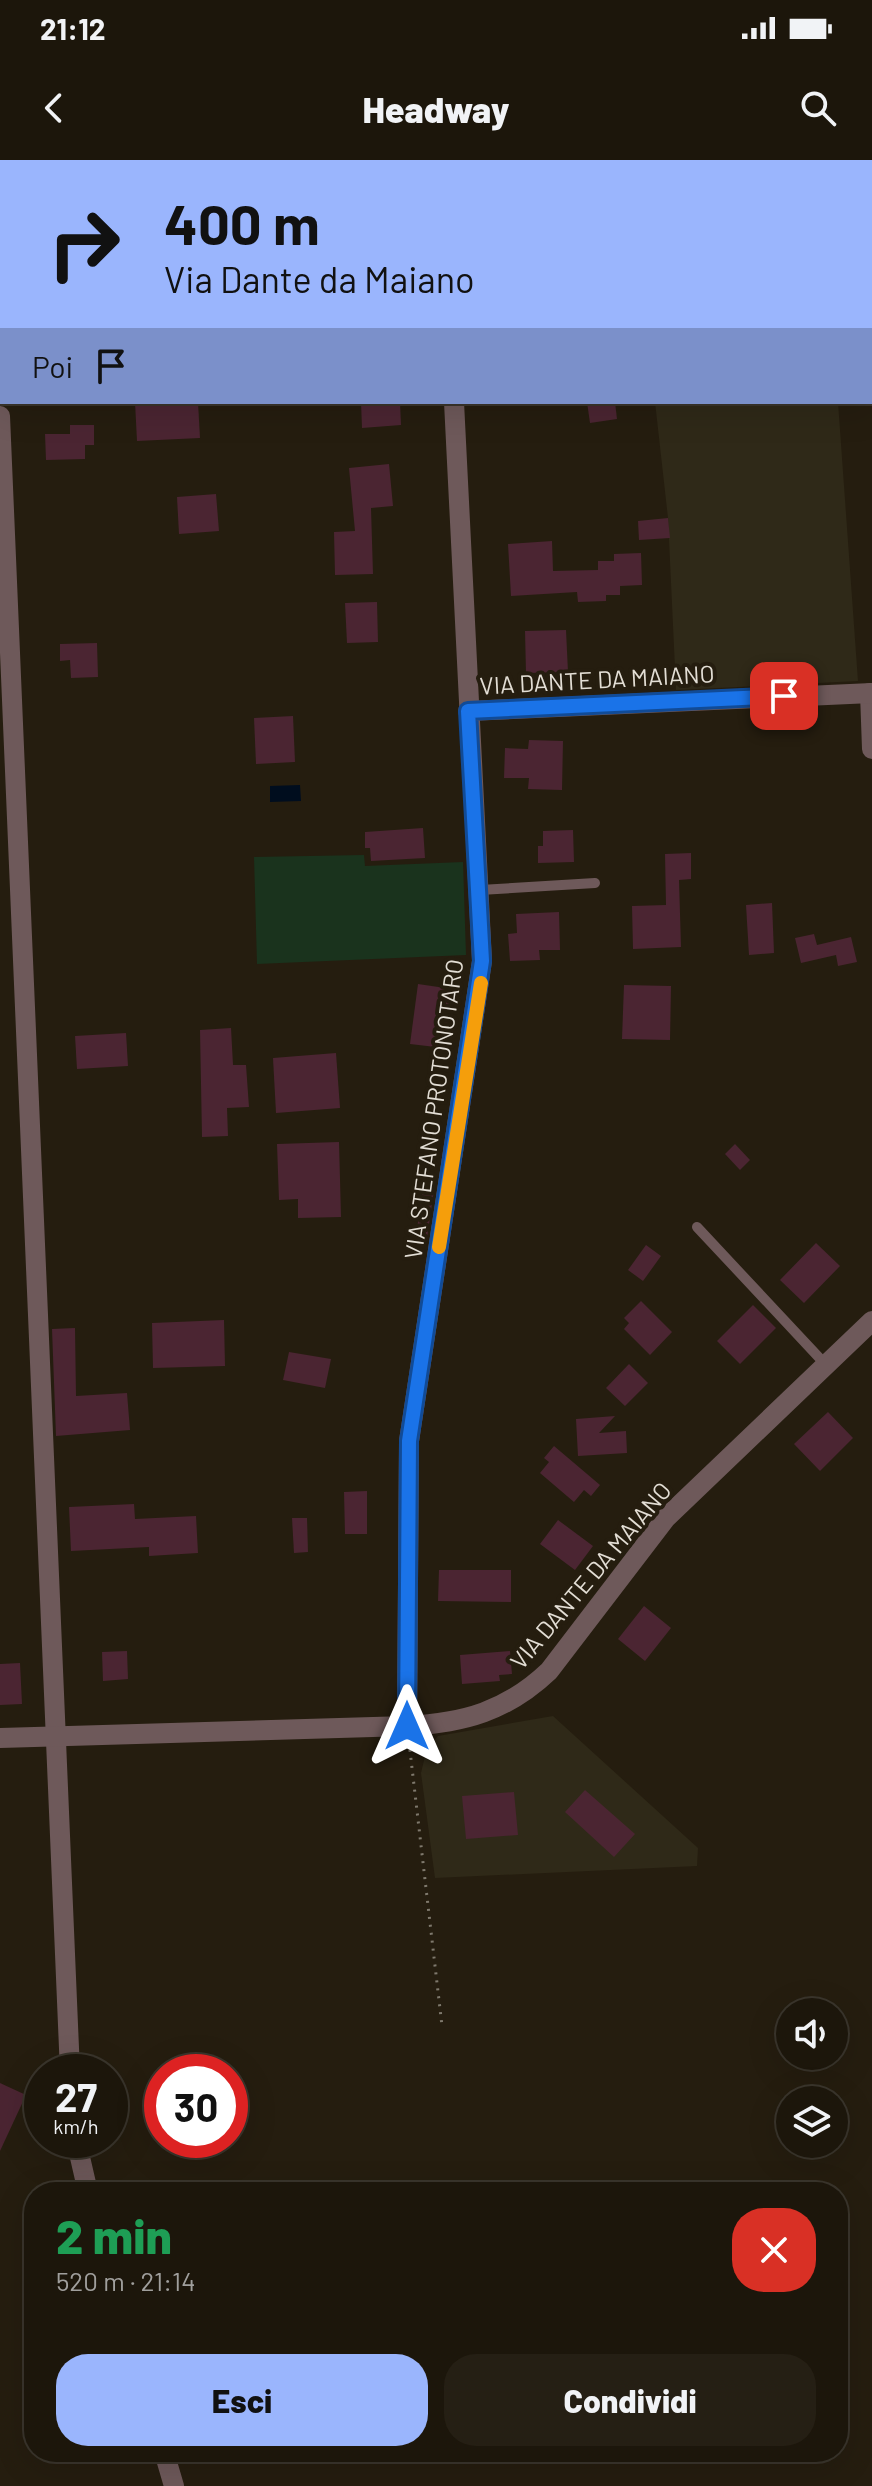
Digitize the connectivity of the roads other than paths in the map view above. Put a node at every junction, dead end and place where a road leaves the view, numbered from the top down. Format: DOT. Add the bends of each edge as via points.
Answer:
graph roads {
  1 [pos="454,404"];
  2 [pos="0,416"];
  3 [pos="2,524"];
  4 [pos="871,693"];
  5 [pos="468,711"];
  6 [pos="872,749"];
  7 [pos="595,883"];
  8 [pos="480,890"];
  9 [pos="697,1227"];
  10 [pos="872,1321"];
  11 [pos="826,1365"];
  12 [pos="407,1726"];
  13 [pos="53,1735"];
  14 [pos="0,1738"];
  15 [pos="69,2054"];
  16 [pos="80,2158"];
  17 [pos="86,2182"];
  18 [pos="167,2462"];
  19 [pos="174,2486"];
  1 -- 5 [label="street, VIA STEFANO PROTONOTARO"];
  2 -- 3 [label="street"];
  3 -- 13 [label="street"];
  4 -- 5 [label="street, VIA DANTE DA MAIANO"];
  4 -- 6 [label="street"];
  5 -- 8 [label="street, VIA STEFANO PROTONOTARO"];
  7 -- 8 [label="lane"];
  8 -- 12 [label="street, VIA STEFANO PROTONOTARO" via="480,987 409,1441"];
  9 -- 11 [label="lane"];
  10 -- 11 [label="street, VIA DANTE DA MAIANO"];
  11 -- 12 [label="street, VIA DANTE DA MAIANO" via="666,1518 529,1690 494,1711 462,1721"];
  12 -- 13 [label="street, VIA DANTE DA MAIANO"];
  13 -- 14 [label="street, VIA DANTE DA MAIANO"];
  13 -- 15 [label="street"];
  16 -- 17 [label="street"];
  18 -- 19 [label="street"];
}
